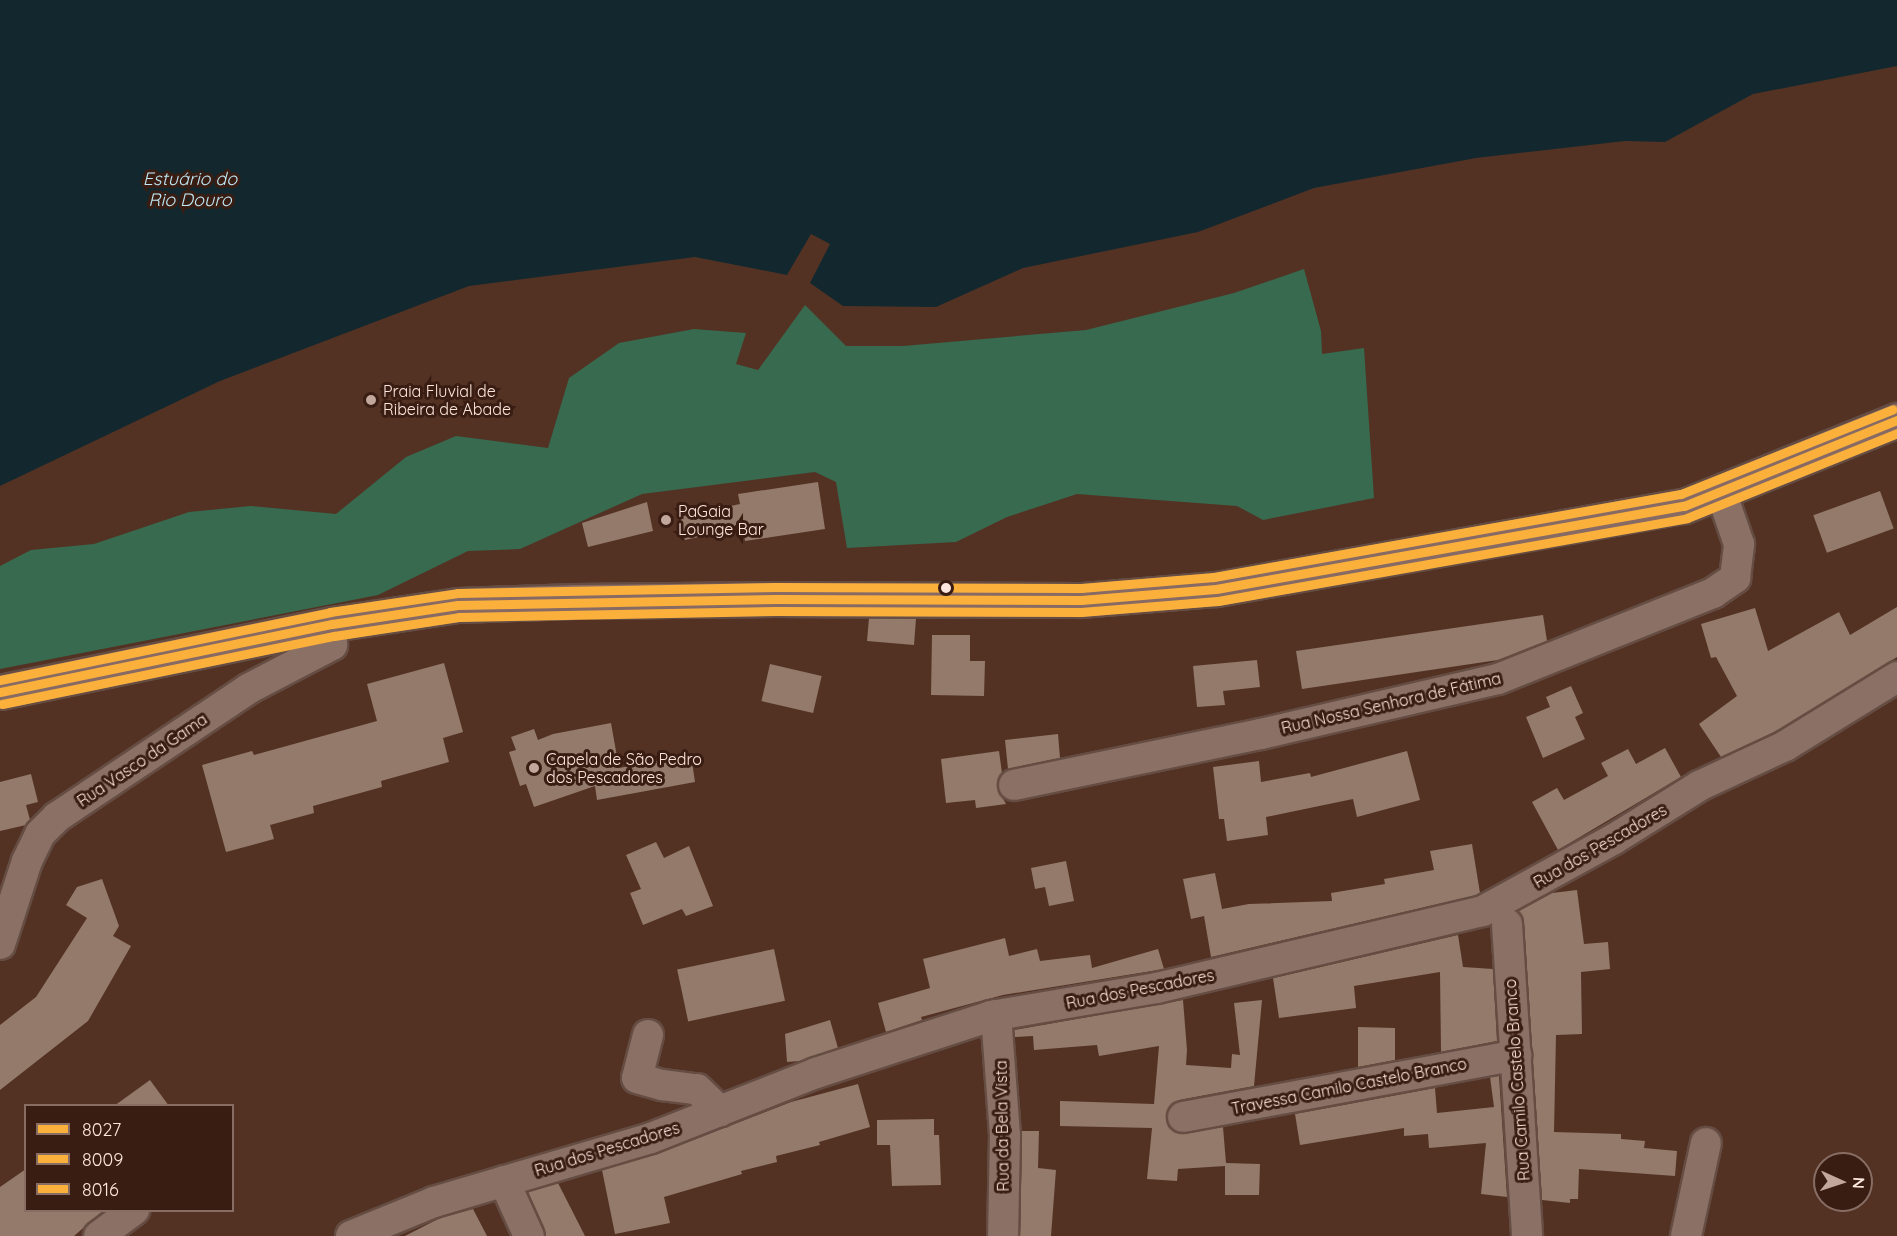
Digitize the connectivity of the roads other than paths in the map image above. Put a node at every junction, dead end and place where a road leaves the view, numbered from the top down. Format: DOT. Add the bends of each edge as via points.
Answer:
graph roads {
  1 [pos="1897,420"];
  2 [pos="1722,492"];
  3 [pos="332,624"];
  4 [pos="1897,677"];
  5 [pos="0,692"];
  6 [pos="1014,785"];
  7 [pos="10,879"];
  8 [pos="1507,924"];
  9 [pos="0,944"];
  10 [pos="996,1015"];
  11 [pos="648,1035"];
  12 [pos="1516,1055"];
  13 [pos="720,1111"];
  14 [pos="1183,1117"];
  15 [pos="1706,1143"];
  16 [pos="504,1181"];
  17 [pos="131,1212"];
  18 [pos="99,1236"];
  19 [pos="351,1236"];
  20 [pos="529,1236"];
  21 [pos="1003,1236"];
  22 [pos="1527,1236"];
  23 [pos="1686,1236"];
  1 -- 2 [label="main road"];
  2 -- 3 [label="main road" via="1684,506 1215,589 1081,600 785,599 458,605"];
  2 -- 6 [label="street, Rua Nossa Senhora de Fátima" via="1739,544 1735,578 1713,593 1498,679 1261,734"];
  3 -- 5 [label="main road"];
  3 -- 7 [label="street, Rua Vasco da Gama" via="332,645 248,689 57,818 40,834"];
  4 -- 10 [label="street, Rua dos Pescadores" via="1785,746 1699,786 1614,839 1483,911 1157,988"];
  7 -- 9 [label="street, Rua Vasco da Gama"];
  8 -- 12 [label="street, Rua Camilo Castelo Branco"];
  10 -- 13 [label="street, Rua dos Pescadores" via="816,1073"];
  10 -- 21 [label="street, Rua da Bela Vista" via="1005,1135"];
  11 -- 13 [label="street" via="637,1077 697,1089"];
  12 -- 14 [label="street, Travessa Camilo Castelo Branco"];
  12 -- 22 [label="street, Rua Camilo Castelo Branco"];
  13 -- 16 [label="street, Rua dos Pescadores" via="651,1138"];
  15 -- 23 [label="street"];
  16 -- 19 [label="street, Rua dos Pescadores" via="435,1202"];
  16 -- 20 [label="street"];
  17 -- 18 [label="street"];
}
